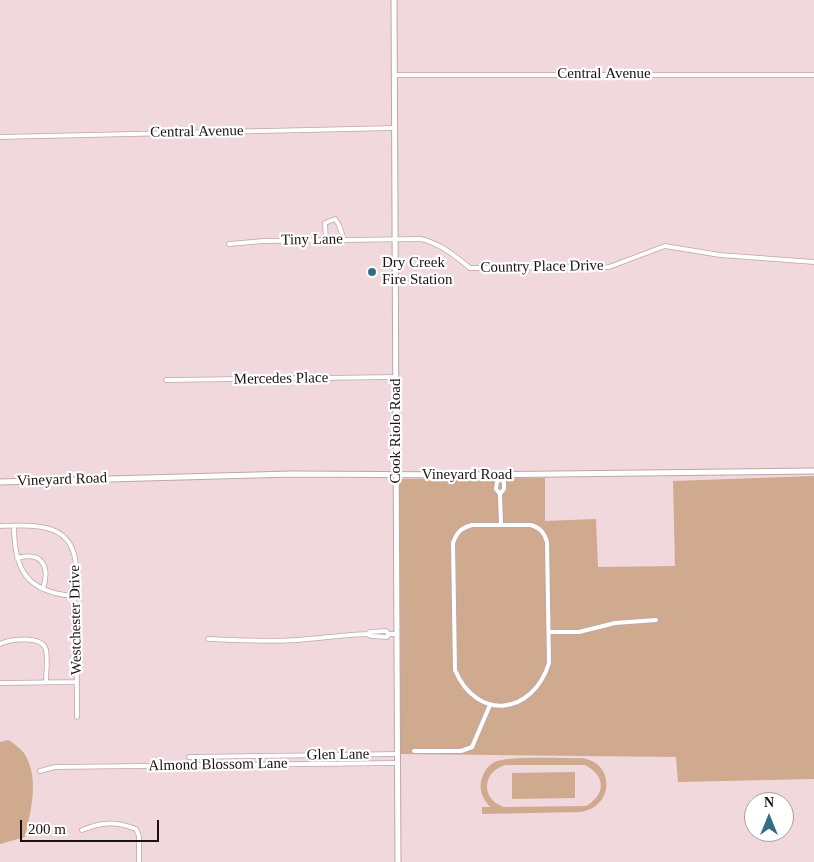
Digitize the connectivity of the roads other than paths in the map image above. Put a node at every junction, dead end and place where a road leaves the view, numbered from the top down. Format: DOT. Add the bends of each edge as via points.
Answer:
graph roads {
  1 [pos="394,0"];
  2 [pos="394,75"];
  3 [pos="814,75"];
  4 [pos="394,128"];
  5 [pos="0,137"];
  6 [pos="395,239"];
  7 [pos="326,240"];
  8 [pos="344,240"];
  9 [pos="229,244"];
  10 [pos="814,262"];
  11 [pos="396,377"];
  12 [pos="166,380"];
  13 [pos="814,470"];
  14 [pos="396,474"];
  15 [pos="500,477"];
  16 [pos="0,482"];
  17 [pos="501,525"];
  18 [pos="0,526"];
  19 [pos="14,526"];
  20 [pos="17,558"];
  21 [pos="43,589"];
  22 [pos="73,596"];
  23 [pos="656,620"];
  24 [pos="378,631"];
  25 [pos="549,632"];
  26 [pos="367,634"];
  27 [pos="389,634"];
  28 [pos="396,634"];
  29 [pos="378,637"];
  30 [pos="208,639"];
  31 [pos="0,644"];
  32 [pos="46,682"];
  33 [pos="77,682"];
  34 [pos="0,683"];
  35 [pos="490,705"];
  36 [pos="77,717"];
  37 [pos="414,751"];
  38 [pos="398,754"];
  39 [pos="189,757"];
  40 [pos="398,763"];
  41 [pos="40,771"];
  42 [pos="82,830"];
  43 [pos="139,862"];
  44 [pos="398,862"];
  1 -- 2 [label="street, Cook Riolo Road"];
  2 -- 3 [label="street, Central Avenue"];
  2 -- 4 [label="street, Cook Riolo Road"];
  4 -- 5 [label="street, Central Avenue"];
  4 -- 6 [label="street, Cook Riolo Road"];
  6 -- 8 [label="street, Tiny Lane"];
  6 -- 10 [label="street, Country Place Drive" via="434,242 470,268 609,267 665,246 720,256"];
  6 -- 11 [label="street, Cook Riolo Road"];
  7 -- 8 [label="street, Tiny Lane"];
  7 -- 8 [label="street" via="325,223 335,219"];
  7 -- 9 [label="street, Tiny Lane"];
  11 -- 12 [label="street, Mercedes Place"];
  11 -- 14 [label="street, Cook Riolo Road"];
  13 -- 15 [label="street, Vineyard Road"];
  14 -- 15 [label="street, Vineyard Road"];
  14 -- 16 [label="street, Vineyard Road"];
  14 -- 28 [label="street, Cook Riolo Road"];
  15 -- 17 [label="street" via="504,482 500,494"];
  17 -- 25 [label="street" via="531,525 545,534"];
  17 -- 35 [label="street" via="462,528 453,543 455,670 460,683 470,694"];
  18 -- 19 [label="street, Westchester Drive"];
  19 -- 20 [label="street"];
  19 -- 22 [label="street, Westchester Drive" via="47,527 67,541 75,556"];
  20 -- 21 [label="street" via="26,576"];
  20 -- 21 [label="street" via="39,559 46,568"];
  21 -- 22 [label="street"];
  22 -- 33 [label="street, Westchester Drive"];
  23 -- 25 [label="street" via="615,623 579,632"];
  24 -- 26 [label="street"];
  24 -- 27 [label="street"];
  24 -- 29 [label="street"];
  25 -- 35 [label="street" via="548,663 544,677 534,691 523,700 508,705"];
  26 -- 29 [label="street"];
  26 -- 30 [label="street" via="267,641"];
  27 -- 28 [label="street"];
  27 -- 29 [label="street"];
  28 -- 38 [label="street, Cook Riolo Road"];
  31 -- 32 [label="street" via="24,639 44,645"];
  32 -- 33 [label="street"];
  32 -- 34 [label="street"];
  33 -- 36 [label="street, Westchester Drive"];
  35 -- 37 [label="street" via="472,748"];
  38 -- 39 [label="street, Glen Lane"];
  38 -- 40 [label="street, Cook Riolo Road"];
  40 -- 41 [label="street, Almond Blossom Lane" via="55,767"];
  40 -- 44 [label="street, Cook Riolo Road"];
  42 -- 43 [label="street" via="113,823 136,829 140,836"];
}
